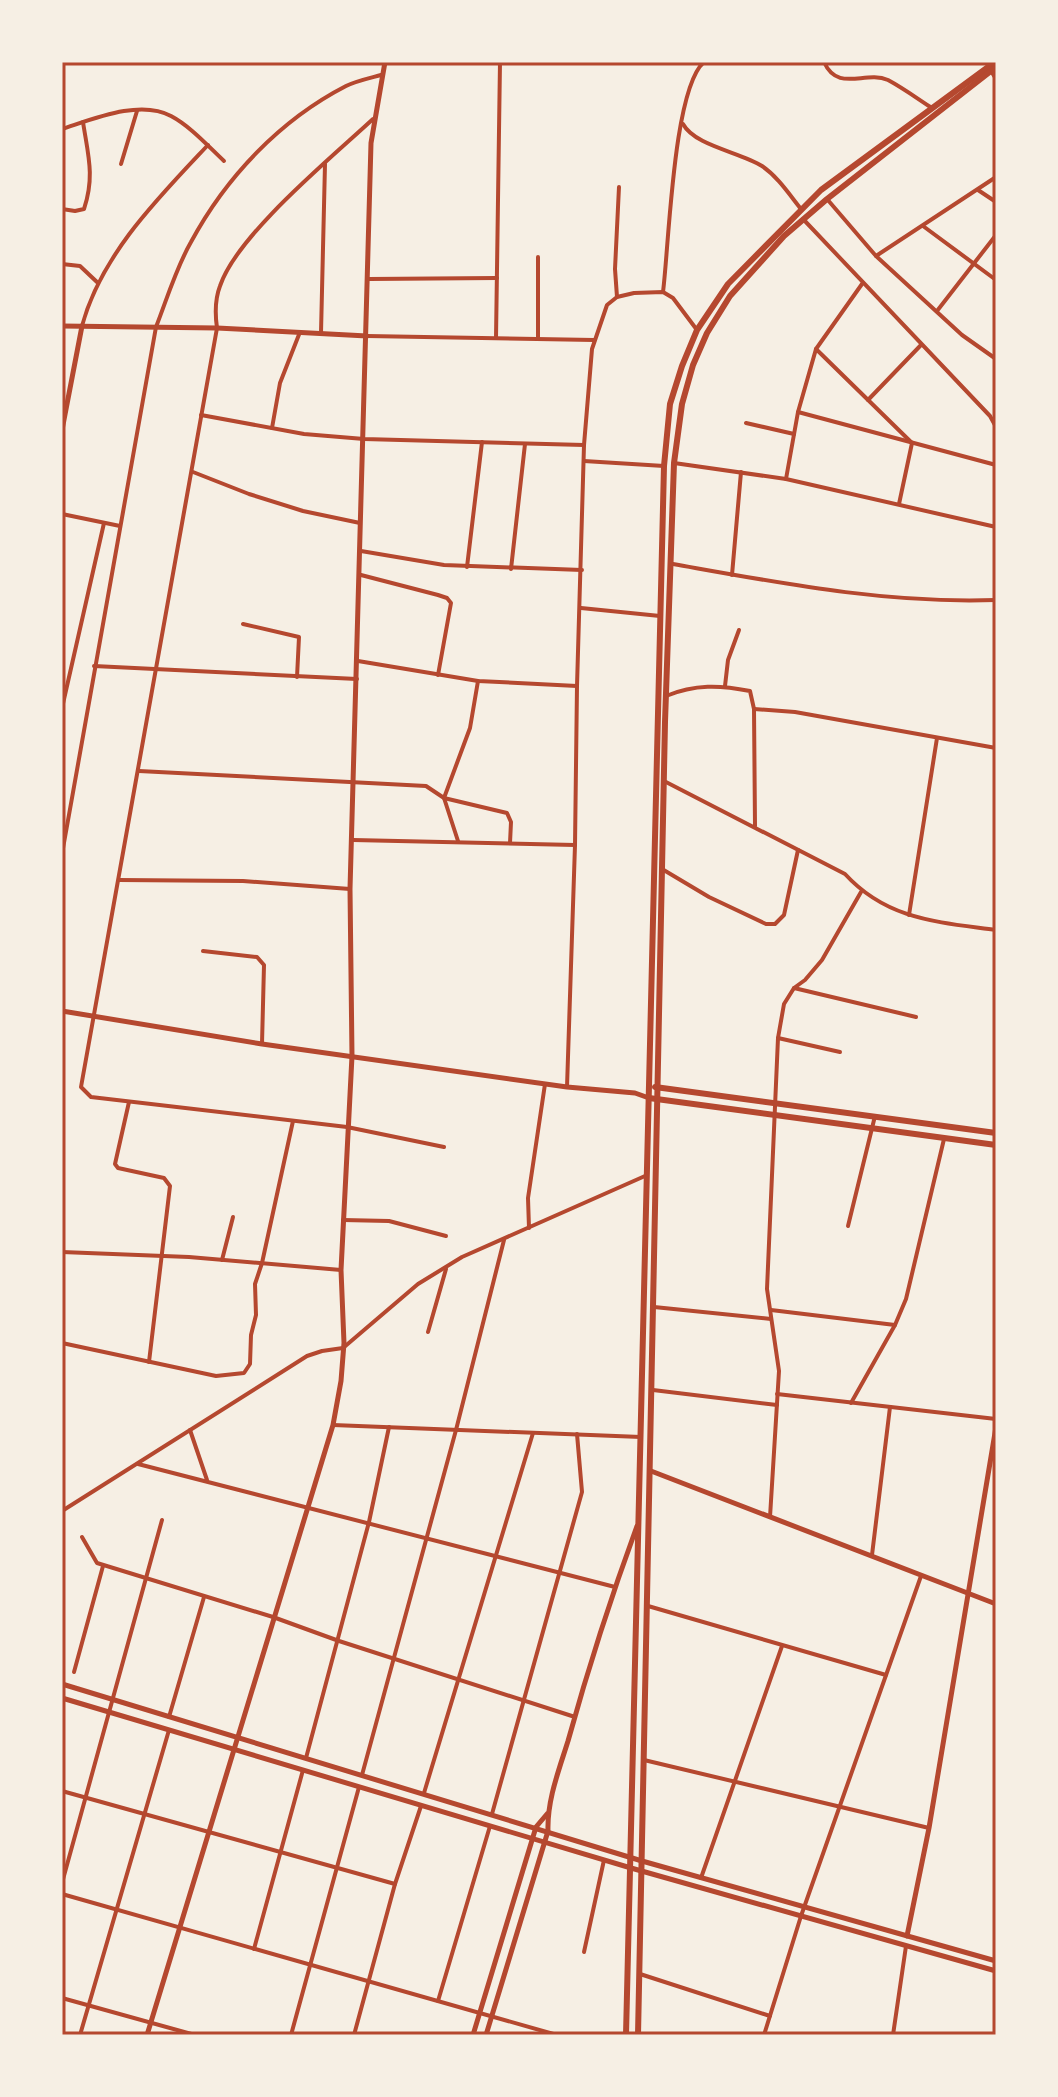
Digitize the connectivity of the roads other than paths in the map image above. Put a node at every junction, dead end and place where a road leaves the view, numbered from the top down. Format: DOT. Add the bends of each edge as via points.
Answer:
graph roads {
  1 [pos="385,62"];
  2 [pos="500,62"];
  3 [pos="824,62"];
  4 [pos="701,64"];
  5 [pos="994,67"];
  6 [pos="381,75"];
  7 [pos="996,79"];
  8 [pos="932,108"];
  9 [pos="137,111"];
  10 [pos="373,119"];
  11 [pos="83,122"];
  12 [pos="682,123"];
  13 [pos="62,129"];
  14 [pos="208,145"];
  15 [pos="224,161"];
  16 [pos="121,164"];
  17 [pos="325,164"];
  18 [pos="996,177"];
  19 [pos="619,187"];
  20 [pos="977,190"];
  21 [pos="827,199"];
  22 [pos="996,202"];
  23 [pos="62,209"];
  24 [pos="801,209"];
  25 [pos="803,219"];
  26 [pos="923,226"];
  27 [pos="996,235"];
  28 [pos="876,256"];
  29 [pos="538,257"];
  30 [pos="62,264"];
  31 [pos="972,264"];
  32 [pos="497,278"];
  33 [pos="369,279"];
  34 [pos="996,280"];
  35 [pos="98,283"];
  36 [pos="862,284"];
  37 [pos="663,292"];
  38 [pos="617,297"];
  39 [pos="937,311"];
  40 [pos="62,326"];
  41 [pos="82,326"];
  42 [pos="156,327"];
  43 [pos="217,328"];
  44 [pos="697,330"];
  45 [pos="300,332"];
  46 [pos="321,333"];
  47 [pos="367,336"];
  48 [pos="496,338"];
  49 [pos="538,339"];
  50 [pos="594,340"];
  51 [pos="921,345"];
  52 [pos="816,349"];
  53 [pos="996,359"];
  54 [pos="868,400"];
  55 [pos="798,412"];
  56 [pos="201,415"];
  57 [pos="746,423"];
  58 [pos="996,427"];
  59 [pos="272,428"];
  60 [pos="62,430"];
  61 [pos="794,434"];
  62 [pos="364,439"];
  63 [pos="482,442"];
  64 [pos="912,443"];
  65 [pos="525,444"];
  66 [pos="584,445"];
  67 [pos="584,461"];
  68 [pos="674,463"];
  69 [pos="996,465"];
  70 [pos="664,466"];
  71 [pos="192,471"];
  72 [pos="741,472"];
  73 [pos="786,479"];
  74 [pos="899,505"];
  75 [pos="62,514"];
  76 [pos="104,523"];
  77 [pos="362,523"];
  78 [pos="120,526"];
  79 [pos="996,527"];
  80 [pos="361,551"];
  81 [pos="673,564"];
  82 [pos="467,567"];
  83 [pos="511,569"];
  84 [pos="582,570"];
  85 [pos="361,575"];
  86 [pos="732,575"];
  87 [pos="996,600"];
  88 [pos="580,608"];
  89 [pos="662,617"];
  90 [pos="243,624"];
  91 [pos="739,630"];
  92 [pos="358,661"];
  93 [pos="94,666"];
  94 [pos="156,670"];
  95 [pos="438,675"];
  96 [pos="297,677"];
  97 [pos="357,679"];
  98 [pos="478,681"];
  99 [pos="577,686"];
  100 [pos="725,686"];
  101 [pos="666,696"];
  102 [pos="62,708"];
  103 [pos="754,709"];
  104 [pos="937,738"];
  105 [pos="996,748"];
  106 [pos="139,771"];
  107 [pos="355,781"];
  108 [pos="664,781"];
  109 [pos="444,798"];
  110 [pos="755,826"];
  111 [pos="353,840"];
  112 [pos="458,841"];
  113 [pos="510,843"];
  114 [pos="575,845"];
  115 [pos="798,849"];
  116 [pos="62,854"];
  117 [pos="662,869"];
  118 [pos="119,880"];
  119 [pos="350,889"];
  120 [pos="861,892"];
  121 [pos="909,915"];
  122 [pos="996,930"];
  123 [pos="203,951"];
  124 [pos="794,988"];
  125 [pos="62,1011"];
  126 [pos="916,1017"];
  127 [pos="95,1018"];
  128 [pos="778,1038"];
  129 [pos="262,1044"];
  130 [pos="840,1052"];
  131 [pos="352,1056"];
  132 [pos="545,1084"];
  133 [pos="650,1086"];
  134 [pos="567,1087"];
  135 [pos="659,1088"];
  136 [pos="635,1093"];
  137 [pos="649,1098"];
  138 [pos="658,1099"];
  139 [pos="129,1102"];
  140 [pos="776,1103"];
  141 [pos="775,1116"];
  142 [pos="875,1116"];
  143 [pos="293,1121"];
  144 [pos="347,1127"];
  145 [pos="873,1127"];
  146 [pos="996,1133"];
  147 [pos="945,1138"];
  148 [pos="996,1145"];
  149 [pos="444,1147"];
  150 [pos="648,1175"];
  151 [pos="233,1217"];
  152 [pos="343,1220"];
  153 [pos="848,1226"];
  154 [pos="529,1228"];
  155 [pos="446,1236"];
  156 [pos="504,1239"];
  157 [pos="62,1252"];
  158 [pos="162,1256"];
  159 [pos="222,1260"];
  160 [pos="262,1263"];
  161 [pos="446,1267"];
  162 [pos="341,1270"];
  163 [pos="654,1307"];
  164 [pos="770,1310"];
  165 [pos="771,1319"];
  166 [pos="895,1325"];
  167 [pos="428,1332"];
  168 [pos="62,1343"];
  169 [pos="343,1345"];
  170 [pos="149,1362"];
  171 [pos="653,1390"];
  172 [pos="777,1394"];
  173 [pos="851,1403"];
  174 [pos="777,1405"];
  175 [pos="890,1407"];
  176 [pos="996,1419"];
  177 [pos="333,1425"];
  178 [pos="389,1427"];
  179 [pos="996,1427"];
  180 [pos="190,1430"];
  181 [pos="456,1430"];
  182 [pos="533,1433"];
  183 [pos="577,1434"];
  184 [pos="641,1437"];
  185 [pos="138,1464"];
  186 [pos="651,1471"];
  187 [pos="207,1480"];
  188 [pos="985,1492"];
  189 [pos="996,1495"];
  190 [pos="307,1506"];
  191 [pos="62,1511"];
  192 [pos="770,1517"];
  193 [pos="162,1520"];
  194 [pos="369,1522"];
  195 [pos="637,1525"];
  196 [pos="82,1537"];
  197 [pos="427,1538"];
  198 [pos="494,1555"];
  199 [pos="871,1556"];
  200 [pos="103,1565"];
  201 [pos="561,1573"];
  202 [pos="921,1575"];
  203 [pos="146,1579"];
  204 [pos="615,1587"];
  205 [pos="969,1593"];
  206 [pos="204,1597"];
  207 [pos="996,1604"];
  208 [pos="648,1606"];
  209 [pos="273,1617"];
  210 [pos="339,1641"];
  211 [pos="782,1646"];
  212 [pos="394,1658"];
  213 [pos="74,1672"];
  214 [pos="886,1675"];
  215 [pos="459,1679"];
  216 [pos="62,1684"];
  217 [pos="62,1698"];
  218 [pos="113,1699"];
  219 [pos="522,1700"];
  220 [pos="109,1712"];
  221 [pos="169,1717"];
  222 [pos="575,1717"];
  223 [pos="169,1730"];
  224 [pos="236,1737"];
  225 [pos="233,1750"];
  226 [pos="306,1758"];
  227 [pos="644,1760"];
  228 [pos="303,1770"];
  229 [pos="362,1775"];
  230 [pos="733,1783"];
  231 [pos="359,1787"];
  232 [pos="62,1791"];
  233 [pos="424,1793"];
  234 [pos="86,1797"];
  235 [pos="421,1806"];
  236 [pos="839,1807"];
  237 [pos="547,1813"];
  238 [pos="145,1814"];
  239 [pos="492,1814"];
  240 [pos="490,1826"];
  241 [pos="536,1827"];
  242 [pos="929,1828"];
  243 [pos="548,1831"];
  244 [pos="208,1832"];
  245 [pos="533,1839"];
  246 [pos="544,1842"];
  247 [pos="281,1852"];
  248 [pos="631,1858"];
  249 [pos="604,1860"];
  250 [pos="642,1861"];
  251 [pos="337,1868"];
  252 [pos="631,1868"];
  253 [pos="643,1872"];
  254 [pos="701,1878"];
  255 [pos="62,1883"];
  256 [pos="395,1884"];
  257 [pos="62,1894"];
  258 [pos="804,1907"];
  259 [pos="117,1910"];
  260 [pos="801,1916"];
  261 [pos="179,1928"];
  262 [pos="907,1936"];
  263 [pos="906,1946"];
  264 [pos="254,1949"];
  265 [pos="584,1952"];
  266 [pos="996,1961"];
  267 [pos="310,1965"];
  268 [pos="996,1971"];
  269 [pos="640,1974"];
  270 [pos="368,1981"];
  271 [pos="62,1998"];
  272 [pos="438,2001"];
  273 [pos="89,2005"];
  274 [pos="479,2013"];
  275 [pos="770,2016"];
  276 [pos="490,2017"];
  277 [pos="151,2023"];
  278 [pos="80,2035"];
  279 [pos="147,2035"];
  280 [pos="195,2035"];
  281 [pos="291,2035"];
  282 [pos="354,2035"];
  283 [pos="473,2035"];
  284 [pos="486,2035"];
  285 [pos="557,2035"];
  286 [pos="626,2035"];
  287 [pos="638,2035"];
  288 [pos="764,2035"];
  289 [pos="893,2035"];
  1 -- 6 [label="street"];
  2 -- 32 [label="street"];
  3 -- 8 [label="street" via="837,77 884,78"];
  4 -- 12 [label="street"];
  5 -- 7 [label="street"];
  5 -- 8 [label="main road"];
  5 -- 21 [label="main road"];
  6 -- 10 [label="street"];
  6 -- 42 [label="street" via="347,85 281,129 224,188 190,243"];
  8 -- 24 [label="main road"];
  9 -- 11 [label="street"];
  9 -- 14 [label="street" via="173,117"];
  9 -- 16 [label="street"];
  10 -- 17 [label="street"];
  10 -- 33 [label="street"];
  11 -- 13 [label="street"];
  11 -- 23 [label="street" via="91,189 84,209"];
  12 -- 24 [label="street" via="698,139 774,175"];
  12 -- 37 [label="street"];
  14 -- 15 [label="street"];
  14 -- 35 [label="street" via="145,215"];
  17 -- 43 [label="street" via="229,265 219,287"];
  17 -- 46 [label="street"];
  18 -- 20 [label="street"];
  19 -- 38 [label="street"];
  20 -- 22 [label="street"];
  20 -- 26 [label="street"];
  21 -- 25 [label="main road"];
  21 -- 28 [label="street"];
  24 -- 44 [label="main road" via="728,284"];
  25 -- 36 [label="street"];
  25 -- 68 [label="main road" via="730,296 707,333 682,404"];
  26 -- 28 [label="street"];
  26 -- 31 [label="street"];
  27 -- 31 [label="street"];
  28 -- 39 [label="street"];
  29 -- 49 [label="street"];
  30 -- 35 [label="street" via="80,266"];
  31 -- 34 [label="street"];
  31 -- 39 [label="street"];
  32 -- 33 [label="street"];
  32 -- 48 [label="street"];
  33 -- 47 [label="street"];
  35 -- 41 [label="street"];
  36 -- 51 [label="street"];
  36 -- 52 [label="street"];
  37 -- 38 [label="street"];
  37 -- 44 [label="street"];
  38 -- 50 [label="street" via="607,305"];
  39 -- 53 [label="street"];
  40 -- 41 [label="street"];
  41 -- 42 [label="street"];
  41 -- 60 [label="street"];
  42 -- 43 [label="street"];
  42 -- 78 [label="street"];
  43 -- 45 [label="street"];
  43 -- 56 [label="street"];
  44 -- 70 [label="main road" via="670,404"];
  45 -- 46 [label="street"];
  45 -- 59 [label="street" via="280,383"];
  46 -- 47 [label="street"];
  47 -- 48 [label="street"];
  47 -- 62 [label="street"];
  48 -- 49 [label="street"];
  49 -- 50 [label="street"];
  50 -- 66 [label="street"];
  51 -- 54 [label="street"];
  51 -- 58 [label="street"];
  52 -- 54 [label="street"];
  52 -- 55 [label="street"];
  54 -- 64 [label="street"];
  55 -- 61 [label="street"];
  55 -- 64 [label="street"];
  56 -- 59 [label="street"];
  56 -- 71 [label="street"];
  57 -- 61 [label="street"];
  59 -- 62 [label="street"];
  61 -- 73 [label="street"];
  62 -- 63 [label="street"];
  62 -- 77 [label="street"];
  63 -- 65 [label="street"];
  63 -- 82 [label="street"];
  64 -- 69 [label="street"];
  64 -- 74 [label="street"];
  65 -- 66 [label="street"];
  65 -- 83 [label="street"];
  66 -- 67 [label="street"];
  67 -- 70 [label="street"];
  67 -- 84 [label="street"];
  68 -- 72 [label="street"];
  68 -- 81 [label="main road"];
  70 -- 89 [label="main road"];
  71 -- 77 [label="street" via="303,511"];
  71 -- 94 [label="street"];
  72 -- 73 [label="street"];
  72 -- 86 [label="street"];
  73 -- 74 [label="street"];
  74 -- 79 [label="street"];
  75 -- 76 [label="street"];
  76 -- 78 [label="street"];
  76 -- 102 [label="street"];
  77 -- 80 [label="street"];
  78 -- 93 [label="street"];
  80 -- 82 [label="street"];
  80 -- 85 [label="street"];
  81 -- 86 [label="street"];
  81 -- 101 [label="main road"];
  82 -- 83 [label="street"];
  83 -- 84 [label="street"];
  84 -- 88 [label="street"];
  85 -- 92 [label="street"];
  85 -- 95 [label="street" via="451,603"];
  86 -- 87 [label="street" via="857,594"];
  88 -- 89 [label="street"];
  88 -- 99 [label="street"];
  89 -- 133 [label="main road"];
  90 -- 96 [label="street" via="299,637"];
  91 -- 100 [label="street"];
  92 -- 95 [label="street"];
  92 -- 97 [label="street"];
  93 -- 94 [label="street"];
  93 -- 116 [label="street"];
  94 -- 96 [label="street"];
  94 -- 106 [label="street"];
  95 -- 98 [label="street"];
  96 -- 97 [label="street"];
  97 -- 107 [label="street"];
  98 -- 99 [label="street"];
  98 -- 109 [label="street" via="470,728"];
  99 -- 114 [label="street"];
  100 -- 101 [label="street" via="683,689"];
  100 -- 103 [label="street" via="750,691"];
  101 -- 108 [label="main road"];
  103 -- 104 [label="street"];
  103 -- 110 [label="street"];
  104 -- 105 [label="street"];
  104 -- 121 [label="street"];
  106 -- 107 [label="street"];
  106 -- 118 [label="street"];
  107 -- 109 [label="street" via="426,786"];
  107 -- 111 [label="street"];
  108 -- 110 [label="street"];
  108 -- 117 [label="main road"];
  109 -- 112 [label="street"];
  109 -- 113 [label="street" via="507,813"];
  110 -- 115 [label="street"];
  111 -- 112 [label="street"];
  111 -- 119 [label="street"];
  112 -- 113 [label="street"];
  113 -- 114 [label="street"];
  114 -- 134 [label="street"];
  115 -- 117 [label="street" via="784,915 775,924 709,897"];
  115 -- 120 [label="street" via="845,874"];
  117 -- 135 [label="main road"];
  118 -- 119 [label="street"];
  118 -- 127 [label="street"];
  119 -- 131 [label="street"];
  120 -- 121 [label="street"];
  120 -- 124 [label="street" via="822,960"];
  121 -- 122 [label="street"];
  123 -- 129 [label="street" via="261,960"];
  124 -- 126 [label="street"];
  124 -- 128 [label="street" via="784,1004"];
  125 -- 127 [label="street"];
  127 -- 129 [label="street"];
  127 -- 139 [label="street" via="81,1087 91,1097"];
  128 -- 130 [label="street"];
  128 -- 140 [label="street"];
  129 -- 131 [label="street"];
  131 -- 132 [label="street"];
  131 -- 144 [label="street"];
  132 -- 134 [label="street"];
  132 -- 154 [label="street" via="528,1198"];
  133 -- 135 [label="main road"];
  133 -- 136 [label="street"];
  133 -- 137 [label="main road"];
  134 -- 136 [label="street"];
  135 -- 138 [label="main road"];
  135 -- 140 [label="main road"];
  136 -- 137 [label="street"];
  137 -- 138 [label="main road"];
  137 -- 150 [label="main road"];
  138 -- 141 [label="main road"];
  138 -- 163 [label="main road"];
  139 -- 143 [label="street"];
  139 -- 158 [label="street" via="115,1164 164,1178 170,1186"];
  140 -- 141 [label="street"];
  140 -- 142 [label="main road"];
  141 -- 145 [label="main road"];
  141 -- 164 [label="street"];
  142 -- 145 [label="street"];
  142 -- 146 [label="main road"];
  143 -- 144 [label="street"];
  143 -- 160 [label="street"];
  144 -- 149 [label="street"];
  144 -- 152 [label="street"];
  145 -- 147 [label="main road"];
  145 -- 153 [label="street"];
  147 -- 148 [label="main road"];
  147 -- 166 [label="street"];
  150 -- 154 [label="street"];
  150 -- 184 [label="main road"];
  151 -- 159 [label="street"];
  152 -- 155 [label="street" via="389,1221"];
  152 -- 162 [label="street"];
  154 -- 156 [label="street"];
  156 -- 161 [label="street"];
  156 -- 181 [label="street"];
  157 -- 158 [label="street"];
  158 -- 159 [label="street"];
  158 -- 170 [label="street"];
  159 -- 160 [label="street"];
  160 -- 162 [label="street"];
  160 -- 170 [label="street" via="254,1296 250,1364 244,1373 216,1376"];
  161 -- 167 [label="street"];
  161 -- 169 [label="street"];
  162 -- 169 [label="street"];
  163 -- 165 [label="street"];
  163 -- 171 [label="main road"];
  164 -- 165 [label="street"];
  164 -- 166 [label="street"];
  165 -- 172 [label="street"];
  166 -- 173 [label="street"];
  168 -- 170 [label="street"];
  169 -- 177 [label="street"];
  169 -- 180 [label="street" via="307,1356"];
  171 -- 174 [label="street"];
  171 -- 186 [label="main road"];
  172 -- 173 [label="street"];
  172 -- 174 [label="street"];
  173 -- 175 [label="street"];
  174 -- 192 [label="street"];
  175 -- 176 [label="street"];
  175 -- 199 [label="street"];
  177 -- 178 [label="street"];
  177 -- 190 [label="street"];
  178 -- 181 [label="street"];
  178 -- 194 [label="street"];
  179 -- 188 [label="street"];
  180 -- 185 [label="street"];
  180 -- 187 [label="street"];
  181 -- 182 [label="street"];
  181 -- 197 [label="street"];
  182 -- 183 [label="street"];
  182 -- 198 [label="street"];
  183 -- 184 [label="street"];
  183 -- 201 [label="street" via="582,1492"];
  184 -- 195 [label="main road"];
  185 -- 187 [label="street"];
  185 -- 191 [label="street"];
  186 -- 192 [label="street"];
  186 -- 208 [label="main road"];
  187 -- 190 [label="street"];
  188 -- 189 [label="street"];
  188 -- 205 [label="street"];
  190 -- 194 [label="street"];
  190 -- 209 [label="street"];
  192 -- 199 [label="street"];
  193 -- 203 [label="street"];
  194 -- 197 [label="street"];
  194 -- 210 [label="street"];
  195 -- 204 [label="street"];
  195 -- 248 [label="main road"];
  196 -- 200 [label="street" via="91,1557"];
  197 -- 198 [label="street"];
  197 -- 212 [label="street"];
  198 -- 201 [label="street"];
  198 -- 215 [label="street"];
  199 -- 202 [label="street"];
  200 -- 203 [label="street"];
  200 -- 213 [label="street"];
  201 -- 204 [label="street"];
  201 -- 219 [label="street"];
  202 -- 205 [label="street"];
  202 -- 214 [label="street"];
  203 -- 206 [label="street"];
  203 -- 218 [label="street"];
  204 -- 222 [label="street"];
  205 -- 207 [label="street"];
  205 -- 242 [label="street"];
  206 -- 209 [label="street"];
  206 -- 221 [label="street"];
  208 -- 211 [label="street"];
  208 -- 227 [label="main road"];
  209 -- 210 [label="street"];
  209 -- 224 [label="street"];
  210 -- 212 [label="street"];
  210 -- 226 [label="street"];
  211 -- 214 [label="street"];
  211 -- 230 [label="street"];
  212 -- 215 [label="street"];
  212 -- 229 [label="street"];
  214 -- 236 [label="street"];
  215 -- 219 [label="street"];
  215 -- 233 [label="street"];
  216 -- 218 [label="street"];
  217 -- 220 [label="street"];
  218 -- 220 [label="street"];
  218 -- 221 [label="street"];
  219 -- 222 [label="street"];
  219 -- 239 [label="street"];
  220 -- 223 [label="street"];
  220 -- 234 [label="street"];
  221 -- 224 [label="street"];
  222 -- 237 [label="street"];
  223 -- 225 [label="street"];
  223 -- 238 [label="street"];
  224 -- 225 [label="street"];
  224 -- 226 [label="street"];
  225 -- 228 [label="street"];
  225 -- 244 [label="street"];
  226 -- 229 [label="street"];
  227 -- 230 [label="street"];
  227 -- 250 [label="main road"];
  228 -- 231 [label="street"];
  228 -- 247 [label="street"];
  229 -- 233 [label="street"];
  230 -- 236 [label="street"];
  230 -- 254 [label="street"];
  231 -- 235 [label="street"];
  231 -- 251 [label="street"];
  232 -- 234 [label="street"];
  233 -- 239 [label="street"];
  234 -- 238 [label="street"];
  234 -- 255 [label="street"];
  235 -- 240 [label="street"];
  235 -- 256 [label="street"];
  236 -- 242 [label="street"];
  236 -- 258 [label="street"];
  237 -- 241 [label="street"];
  237 -- 243 [label="street"];
  238 -- 244 [label="street"];
  238 -- 259 [label="street"];
  239 -- 241 [label="street"];
  240 -- 245 [label="street"];
  240 -- 272 [label="street"];
  241 -- 243 [label="street"];
  241 -- 245 [label="street"];
  242 -- 262 [label="street"];
  243 -- 246 [label="street"];
  243 -- 248 [label="street"];
  244 -- 247 [label="street"];
  244 -- 261 [label="street"];
  245 -- 246 [label="street"];
  245 -- 274 [label="street"];
  246 -- 249 [label="street"];
  246 -- 276 [label="street"];
  247 -- 251 [label="street"];
  247 -- 264 [label="street"];
  248 -- 250 [label="street"];
  248 -- 252 [label="main road"];
  249 -- 252 [label="street"];
  249 -- 265 [label="street"];
  250 -- 253 [label="main road"];
  250 -- 254 [label="street"];
  251 -- 256 [label="street"];
  251 -- 267 [label="street"];
  252 -- 253 [label="street"];
  252 -- 286 [label="main road"];
  253 -- 260 [label="street"];
  253 -- 269 [label="main road"];
  254 -- 258 [label="street"];
  256 -- 270 [label="street"];
  257 -- 259 [label="street"];
  258 -- 260 [label="street"];
  258 -- 262 [label="street"];
  259 -- 261 [label="street"];
  259 -- 273 [label="street"];
  260 -- 263 [label="street"];
  260 -- 275 [label="street"];
  261 -- 264 [label="street"];
  261 -- 277 [label="street"];
  262 -- 266 [label="street"];
  263 -- 268 [label="street"];
  263 -- 289 [label="street"];
  264 -- 267 [label="street"];
  267 -- 270 [label="street"];
  267 -- 281 [label="street"];
  269 -- 275 [label="street"];
  269 -- 287 [label="main road"];
  270 -- 272 [label="street"];
  270 -- 282 [label="street"];
  271 -- 273 [label="street"];
  272 -- 274 [label="street"];
  273 -- 277 [label="street"];
  273 -- 278 [label="street"];
  274 -- 276 [label="street"];
  274 -- 283 [label="street"];
  275 -- 288 [label="street"];
  276 -- 284 [label="street"];
  276 -- 285 [label="street"];
  277 -- 279 [label="street"];
  277 -- 280 [label="street"];
}
